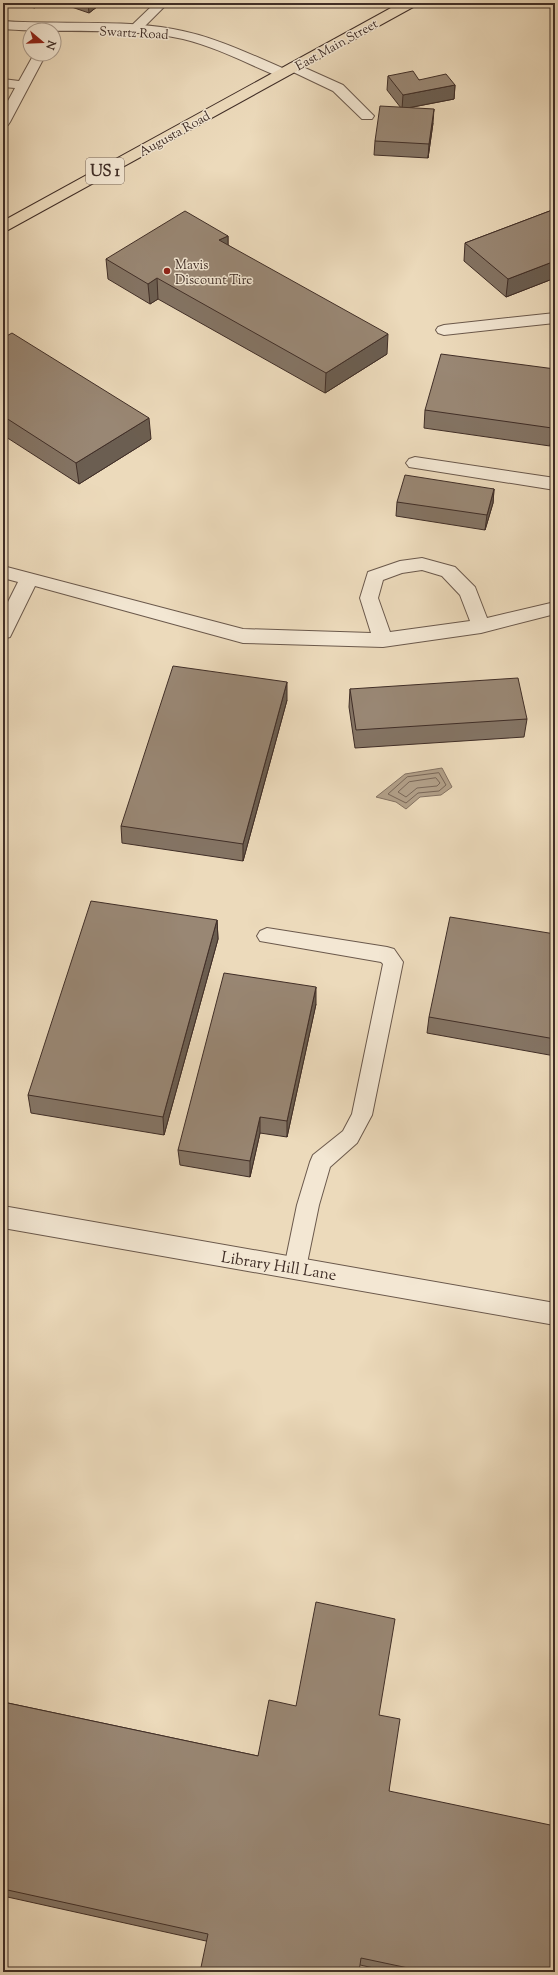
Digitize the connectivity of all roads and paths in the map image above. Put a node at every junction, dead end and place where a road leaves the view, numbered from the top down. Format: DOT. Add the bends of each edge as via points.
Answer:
graph roads {
  1 [pos="162,3"];
  2 [pos="410,3"];
  3 [pos="3,26"];
  4 [pos="22,27"];
  5 [pos="62,29"];
  6 [pos="134,30"];
  7 [pos="36,62"];
  8 [pos="288,70"];
  9 [pos="3,83"];
  10 [pos="23,85"];
  11 [pos="367,116"];
  12 [pos="3,122"];
  13 [pos="3,227"];
  14 [pos="555,318"];
  15 [pos="444,330"];
  16 [pos="415,462"];
  17 [pos="555,484"];
  18 [pos="3,572"];
  19 [pos="29,578"];
  20 [pos="555,608"];
  21 [pos="481,626"];
  22 [pos="3,632"];
  23 [pos="383,640"];
  24 [pos="267,936"];
  25 [pos="3,1217"];
  26 [pos="295,1268"];
  27 [pos="555,1314"];
  1 -- 6 [label="lane"];
  2 -- 8 [label="main road, East Main Street / US 1"];
  3 -- 4 [label="street, Swartz Road"];
  5 -- 6 [label="street, Swartz Road"];
  6 -- 8 [label="street, Swartz Road" via="196,38"];
  7 -- 10 [label="lane"];
  8 -- 11 [label="lane" via="338,88"];
  8 -- 13 [label="main road, Augusta Road / US 1"];
  9 -- 10 [label="lane"];
  10 -- 12 [label="lane"];
  14 -- 15 [label="street"];
  16 -- 17 [label="street"];
  18 -- 19 [label="street"];
  19 -- 22 [label="street"];
  19 -- 23 [label="street" via="243,636"];
  20 -- 21 [label="street"];
  21 -- 23 [label="street"];
  21 -- 23 [label="street" via="468,592 448,572 422,564 400,567 375,576 369,598"];
  24 -- 26 [label="lane" via="387,955 393,962 362,1116 350,1137 321,1162 308,1205"];
  25 -- 26 [label="street, Library Hill Lane"];
  26 -- 27 [label="street, Library Hill Lane"];
}
